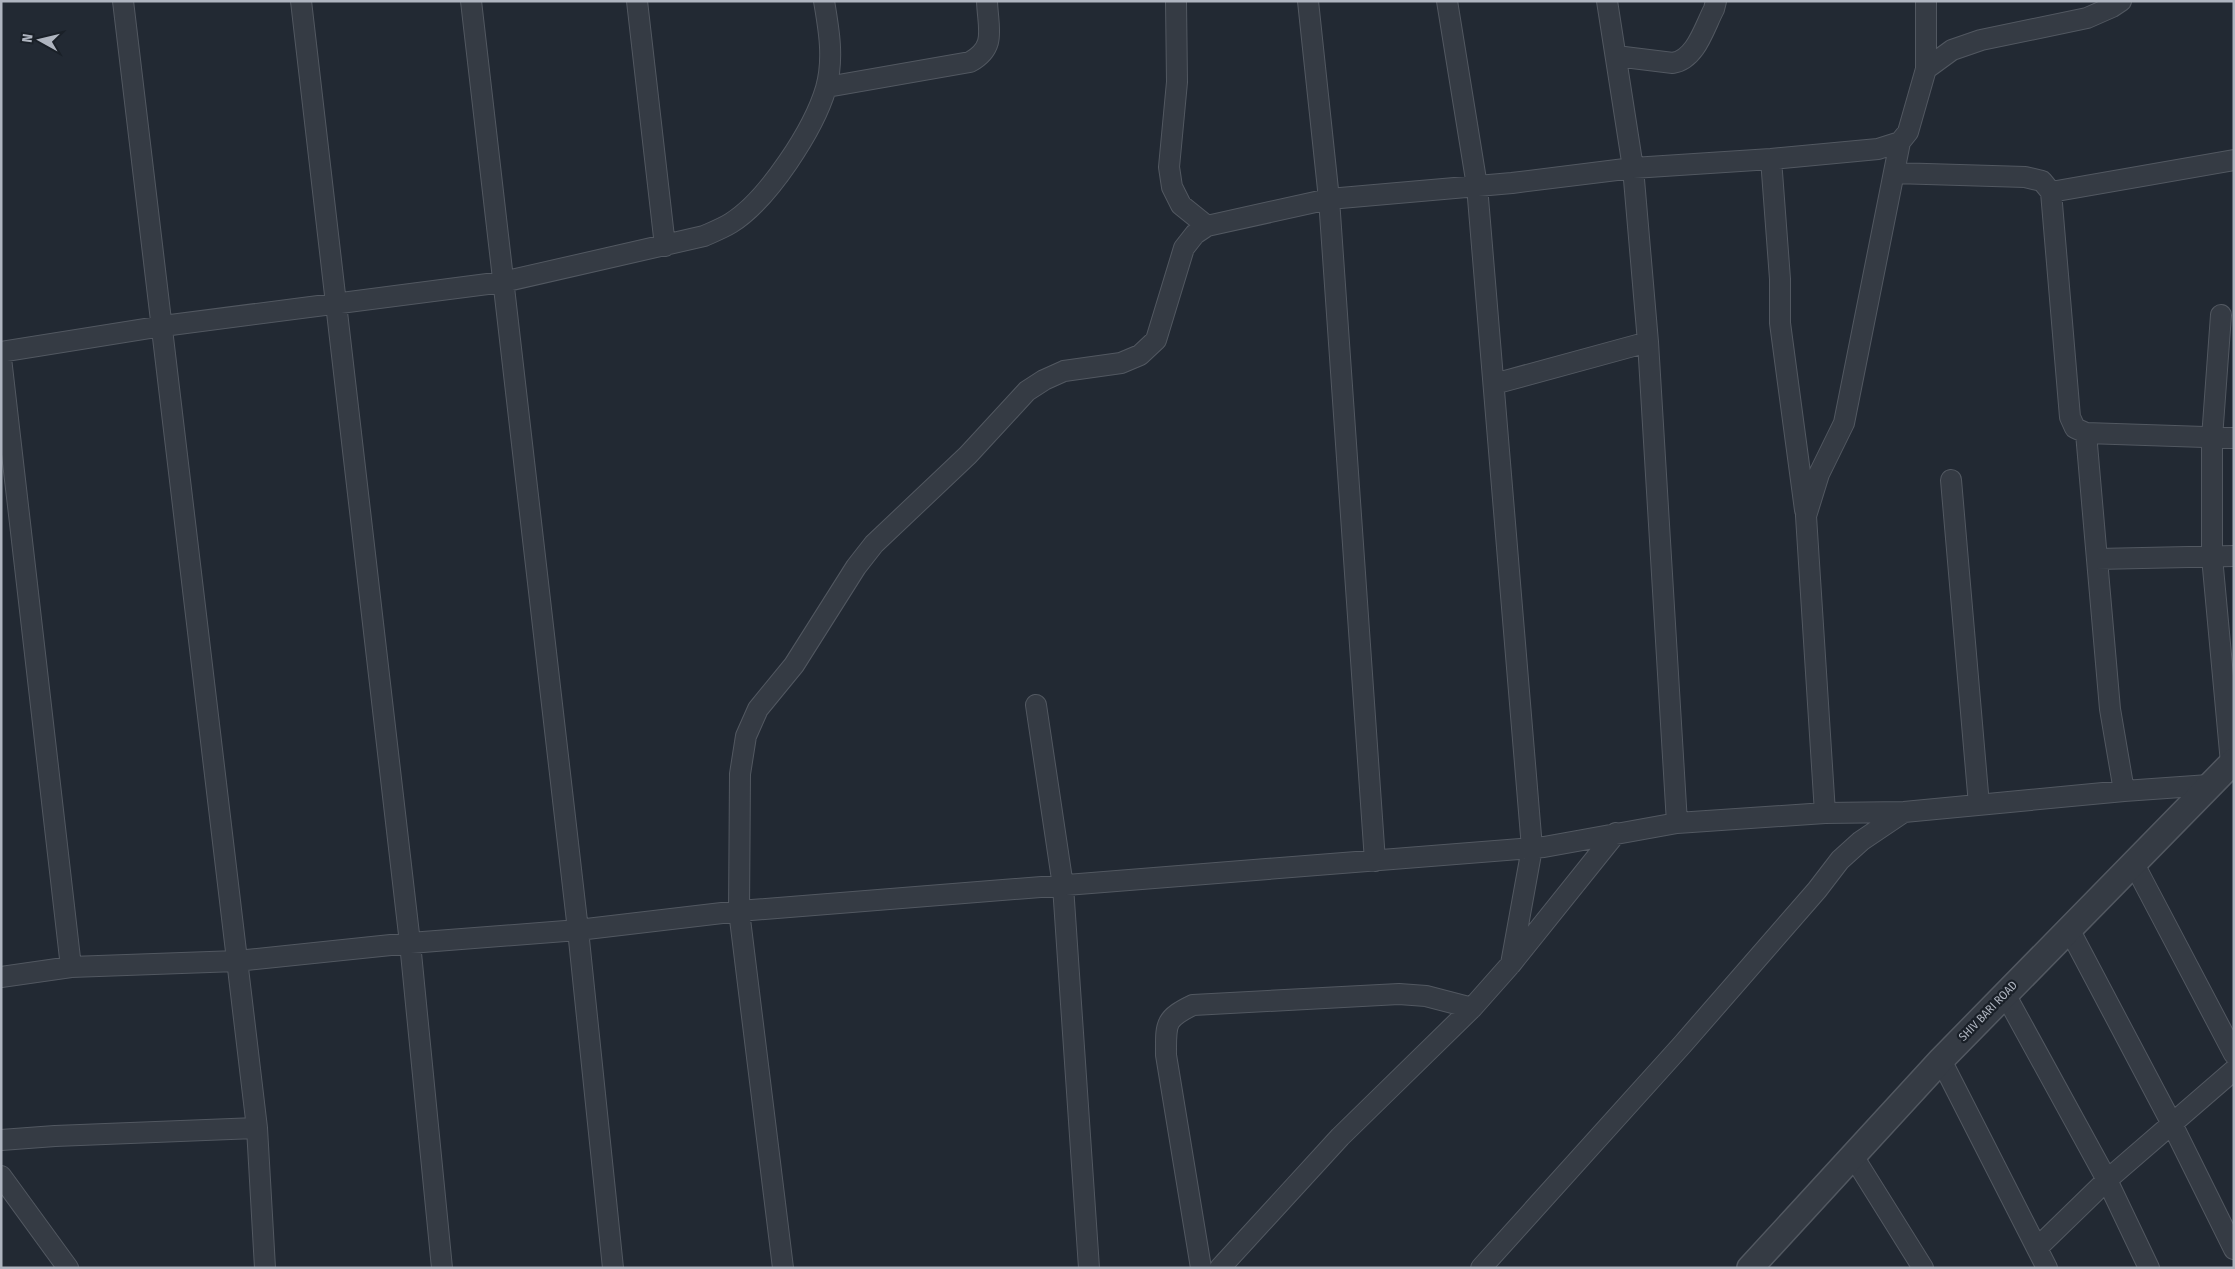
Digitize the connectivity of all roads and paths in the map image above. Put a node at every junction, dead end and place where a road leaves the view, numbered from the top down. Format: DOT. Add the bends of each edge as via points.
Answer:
graph roads {
  1 [pos="124,1"];
  2 [pos="301,1"];
  3 [pos="472,1"];
  4 [pos="637,1"];
  5 [pos="824,1"];
  6 [pos="987,1"];
  7 [pos="1176,1"];
  8 [pos="1308,1"];
  9 [pos="1447,1"];
  10 [pos="1607,1"];
  11 [pos="1716,1"];
  12 [pos="1926,1"];
  13 [pos="2120,1"];
  14 [pos="1616,56"];
  15 [pos="1926,69"];
  16 [pos="826,87"];
  17 [pos="1900,142"];
  18 [pos="1771,159"];
  19 [pos="2234,160"];
  20 [pos="1633,168"];
  21 [pos="1894,173"];
  22 [pos="1477,186"];
  23 [pos="2051,192"];
  24 [pos="1329,199"];
  25 [pos="1207,226"];
  26 [pos="665,246"];
  27 [pos="503,282"];
  28 [pos="335,303"];
  29 [pos="2221,315"];
  30 [pos="163,326"];
  31 [pos="1648,342"];
  32 [pos="1,352"];
  33 [pos="1,358"];
  34 [pos="1494,384"];
  35 [pos="2086,433"];
  36 [pos="2212,438"];
  37 [pos="2234,438"];
  38 [pos="1951,480"];
  39 [pos="1806,516"];
  40 [pos="2234,556"];
  41 [pos="2212,557"];
  42 [pos="2097,559"];
  43 [pos="1036,705"];
  44 [pos="2232,762"];
  45 [pos="2209,785"];
  46 [pos="2124,791"];
  47 [pos="1979,805"];
  48 [pos="1904,812"];
  49 [pos="1825,813"];
  50 [pos="1677,823"];
  51 [pos="1616,833"];
  52 [pos="1532,848"];
  53 [pos="1375,861"];
  54 [pos="2134,864"];
  55 [pos="1063,886"];
  56 [pos="738,911"];
  57 [pos="2069,929"];
  58 [pos="578,930"];
  59 [pos="410,943"];
  60 [pos="238,961"];
  61 [pos="1511,964"];
  62 [pos="71,967"];
  63 [pos="1,978"];
  64 [pos="2005,994"];
  65 [pos="1472,1008"];
  66 [pos="2234,1054"];
  67 [pos="1941,1060"];
  68 [pos="2234,1070"];
  69 [pos="2172,1124"];
  70 [pos="257,1128"];
  71 [pos="1,1140"];
  72 [pos="1853,1156"];
  73 [pos="1,1176"];
  74 [pos="2107,1180"];
  75 [pos="2037,1248"];
  76 [pos="2234,1249"];
  77 [pos="68,1268"];
  78 [pos="265,1268"];
  79 [pos="442,1268"];
  80 [pos="613,1268"];
  81 [pos="783,1268"];
  82 [pos="1088,1268"];
  83 [pos="1201,1268"];
  84 [pos="1220,1268"];
  85 [pos="1481,1268"];
  86 [pos="1750,1268"];
  87 [pos="1923,1268"];
  88 [pos="2047,1268"];
  89 [pos="2149,1268"];
  1 -- 30 [label="street"];
  2 -- 28 [label="street"];
  3 -- 27 [label="street"];
  4 -- 26 [label="street"];
  5 -- 16 [label="street" via="831,46"];
  6 -- 16 [label="street" via="989,44 983,54 970,62"];
  7 -- 25 [label="street" via="1177,82 1169,168 1172,187 1181,205"];
  8 -- 24 [label="street"];
  9 -- 22 [label="street"];
  10 -- 14 [label="street"];
  11 -- 14 [label="street" via="1691,54 1682,62"];
  12 -- 15 [label="street"];
  13 -- 15 [label="street" via="2087,18 1966,45 1946,54"];
  14 -- 20 [label="street"];
  15 -- 17 [label="street" via="1913,119"];
  16 -- 26 [label="street" via="812,124 767,191 752,207 732,223 704,236"];
  17 -- 18 [label="street" via="1856,152"];
  17 -- 21 [label="street"];
  18 -- 20 [label="street"];
  18 -- 39 [label="street" via="1780,323"];
  19 -- 23 [label="street"];
  20 -- 22 [label="street"];
  20 -- 31 [label="street"];
  21 -- 23 [label="street" via="2025,176 2042,181"];
  21 -- 39 [label="street" via="1844,423 1819,474"];
  22 -- 24 [label="street"];
  22 -- 34 [label="street"];
  23 -- 35 [label="street" via="2070,417 2075,428"];
  24 -- 25 [label="street"];
  24 -- 53 [label="street"];
  25 -- 56 [label="street" via="1195,234 1184,248 1156,340 1140,355 1121,363 1064,371 1027,392 968,456 874,544 794,665 758,709 746,736 740,774"];
  26 -- 27 [label="street"];
  27 -- 28 [label="street"];
  27 -- 58 [label="street"];
  28 -- 30 [label="street"];
  28 -- 59 [label="street"];
  29 -- 36 [label="street"];
  30 -- 32 [label="street"];
  30 -- 60 [label="street"];
  31 -- 34 [label="street"];
  31 -- 50 [label="street"];
  33 -- 62 [label="street"];
  34 -- 52 [label="street"];
  35 -- 36 [label="street"];
  35 -- 42 [label="street"];
  36 -- 37 [label="street"];
  36 -- 41 [label="street"];
  38 -- 47 [label="street"];
  39 -- 49 [label="street"];
  40 -- 41 [label="street"];
  41 -- 42 [label="street"];
  41 -- 44 [label="street"];
  42 -- 46 [label="street" via="2110,709"];
  43 -- 55 [label="street"];
  44 -- 45 [label="street, SHIV BARI ROAD"];
  45 -- 46 [label="street"];
  45 -- 54 [label="street, SHIV BARI ROAD"];
  46 -- 47 [label="street"];
  47 -- 48 [label="street"];
  48 -- 49 [label="street"];
  48 -- 85 [label="street" via="1861,840 1840,860 1682,1045"];
  49 -- 50 [label="street"];
  50 -- 51 [label="street"];
  51 -- 52 [label="street"];
  51 -- 61 [label="street"];
  52 -- 53 [label="street"];
  52 -- 61 [label="street"];
  53 -- 55 [label="street"];
  54 -- 57 [label="street, SHIV BARI ROAD"];
  54 -- 66 [label="street"];
  55 -- 56 [label="street"];
  55 -- 82 [label="street"];
  56 -- 58 [label="street"];
  56 -- 81 [label="street"];
  57 -- 64 [label="street, SHIV BARI ROAD"];
  57 -- 69 [label="street"];
  58 -- 59 [label="street"];
  58 -- 80 [label="street"];
  59 -- 60 [label="street"];
  59 -- 79 [label="street"];
  60 -- 62 [label="street"];
  60 -- 70 [label="street"];
  61 -- 65 [label="street"];
  62 -- 63 [label="street"];
  64 -- 67 [label="street, SHIV BARI ROAD"];
  64 -- 74 [label="street"];
  65 -- 83 [label="street" via="1426,996 1399,994 1193,1004 1175,1013 1166,1027 1166,1055"];
  65 -- 84 [label="street" via="1340,1137"];
  67 -- 72 [label="street, SHIV BARI ROAD"];
  67 -- 75 [label="street"];
  68 -- 69 [label="street"];
  69 -- 74 [label="street"];
  69 -- 76 [label="street"];
  70 -- 71 [label="street"];
  70 -- 78 [label="street"];
  72 -- 86 [label="street, SHIV BARI ROAD"];
  72 -- 87 [label="street"];
  73 -- 77 [label="street"];
  74 -- 75 [label="street"];
  74 -- 89 [label="street"];
  75 -- 88 [label="street"];
}
